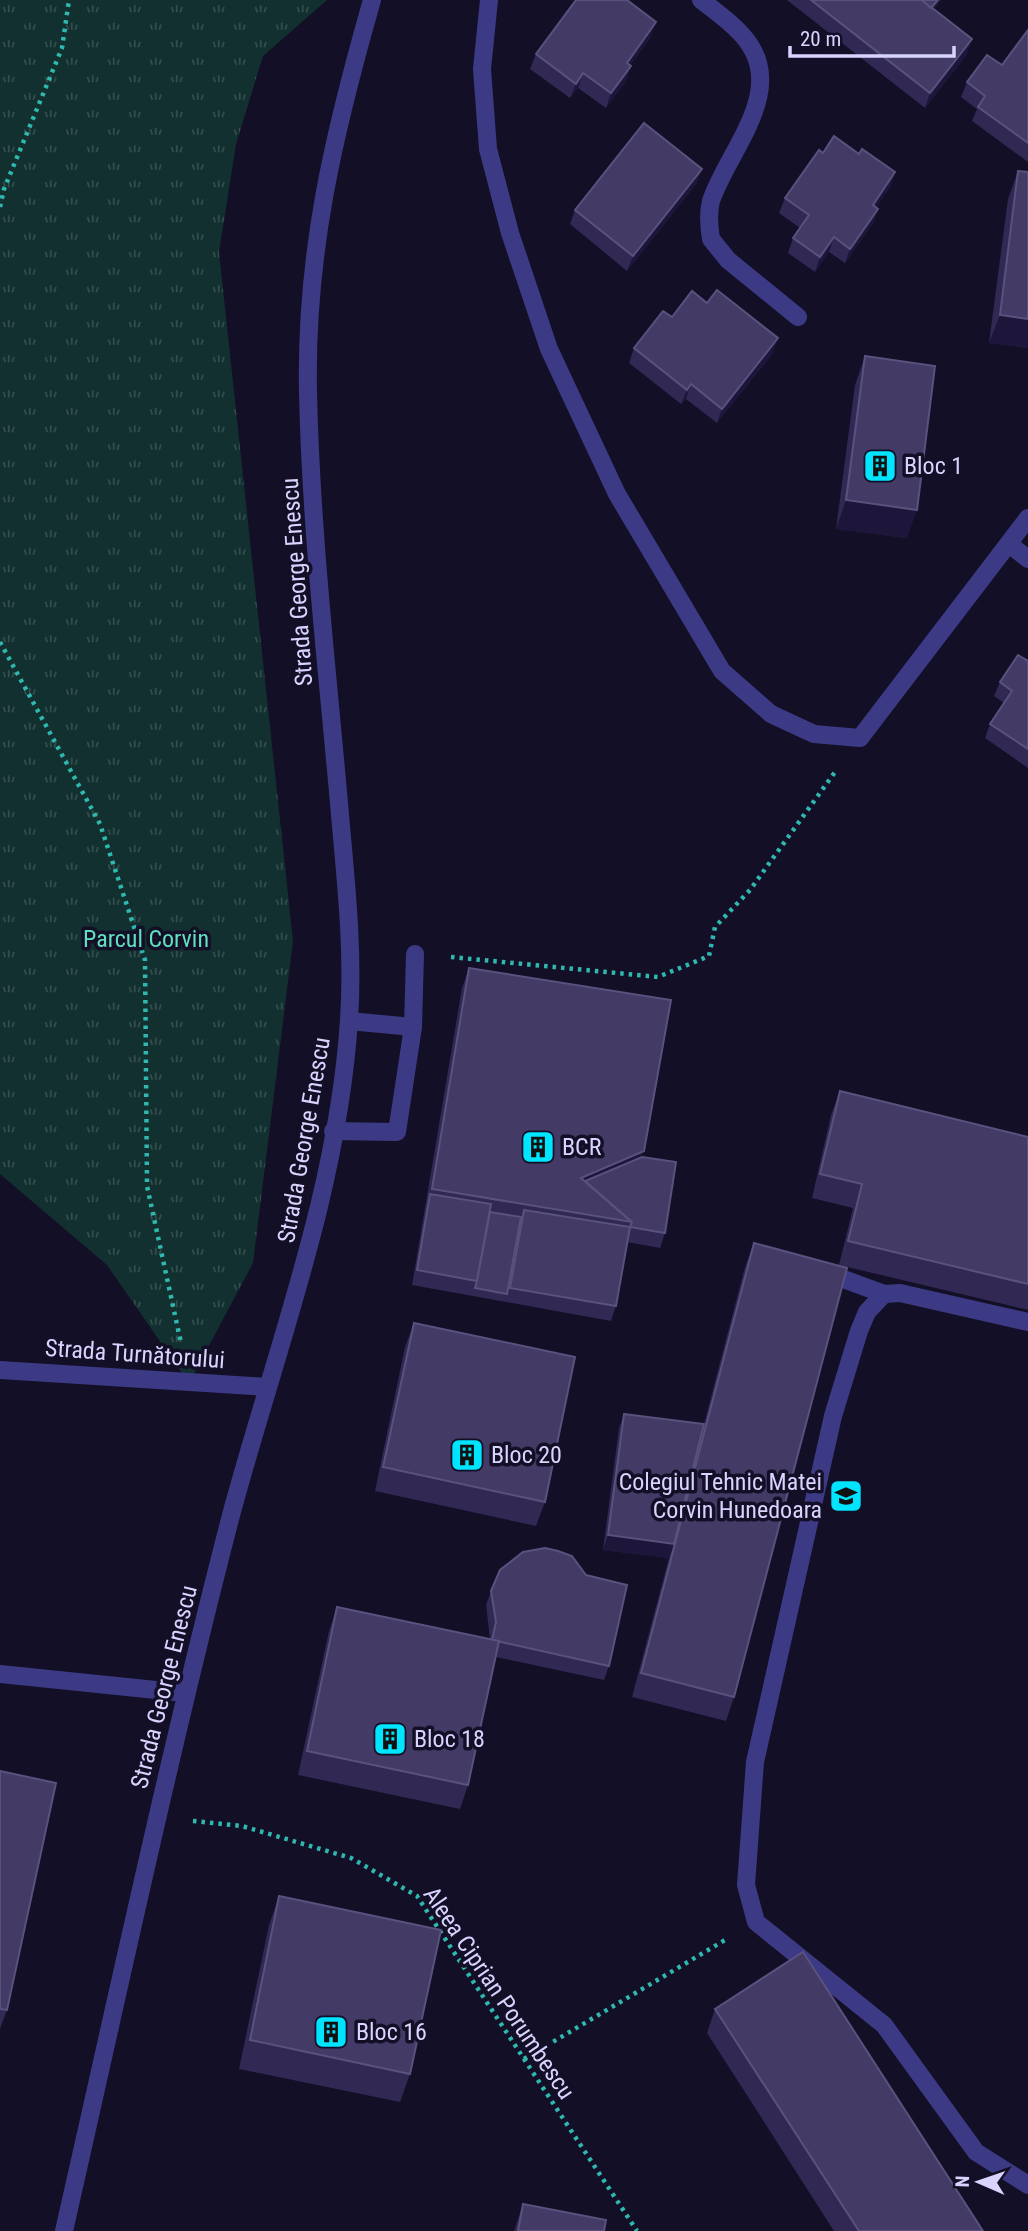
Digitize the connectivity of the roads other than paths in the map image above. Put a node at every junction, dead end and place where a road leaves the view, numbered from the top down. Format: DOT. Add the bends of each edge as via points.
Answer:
graph roads {
  1 [pos="372,0"];
  2 [pos="380,0"];
  3 [pos="489,0"];
  4 [pos="701,0"];
  5 [pos="363,34"];
  6 [pos="799,317"];
  7 [pos="1028,518"];
  8 [pos="1009,544"];
  9 [pos="1028,559"];
  10 [pos="415,954"];
  11 [pos="349,1021"];
  12 [pos="413,1027"];
  13 [pos="333,1131"];
  14 [pos="808,1266"];
  15 [pos="884,1294"];
  16 [pos="1028,1322"];
  17 [pos="0,1370"];
  18 [pos="268,1387"];
  19 [pos="0,1674"];
  20 [pos="185,1693"];
  21 [pos="1028,2185"];
  22 [pos="64,2231"];
  1 -- 5 [label="street, Strada George Enescu"];
  2 -- 5 [label="street, Strada George Enescu"];
  3 -- 8 [label="street" via="482,69 488,149 549,349 617,494 722,671 771,714 814,734 860,738"];
  4 -- 6 [label="street" via="743,36 760,83 760,99 711,202 711,239 728,260"];
  5 -- 11 [label="street, Strada George Enescu" via="330,155 312,265 308,390 350,927"];
  7 -- 8 [label="street"];
  8 -- 9 [label="street"];
  10 -- 12 [label="street"];
  11 -- 12 [label="street"];
  11 -- 13 [label="street, Strada George Enescu"];
  12 -- 13 [label="street" via="397,1132"];
  13 -- 18 [label="street, Strada George Enescu" via="311,1247"];
  14 -- 15 [label="street"];
  15 -- 16 [label="street" via="900,1293"];
  15 -- 21 [label="street" via="867,1312 850,1356 762,1726 746,1885 756,1922 884,2025 976,2152"];
  17 -- 18 [label="street, Strada Turnătorului"];
  18 -- 20 [label="street, Strada George Enescu"];
  19 -- 20 [label="street"];
  20 -- 22 [label="street, Strada George Enescu"];
}
